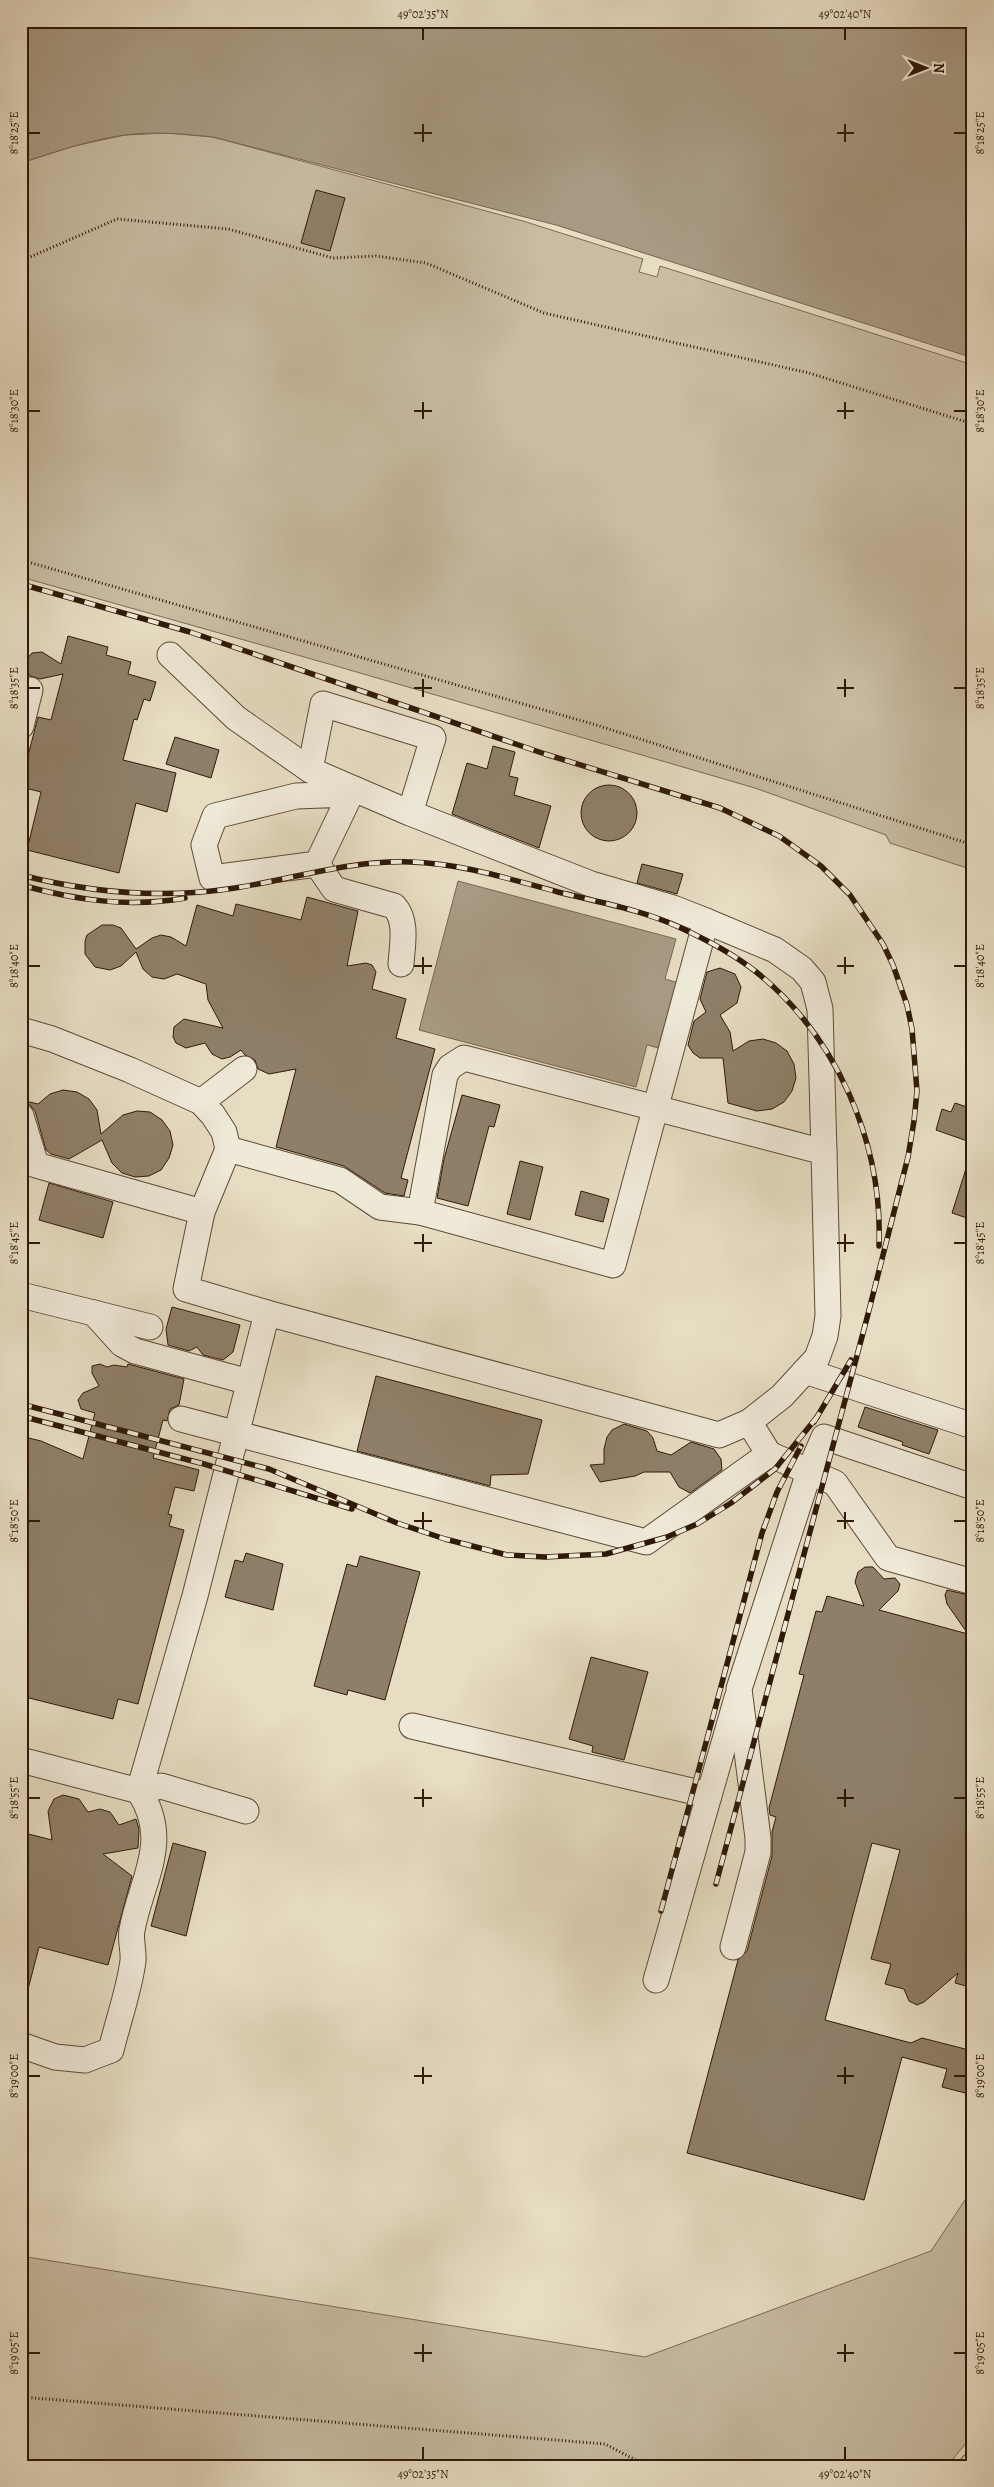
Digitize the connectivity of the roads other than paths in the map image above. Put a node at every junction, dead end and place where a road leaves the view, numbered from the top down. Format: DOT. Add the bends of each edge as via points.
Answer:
graph roads {
  1 [pos="170,655"];
  2 [pos="30,690"];
  3 [pos="21,726"];
  4 [pos="310,770"];
  5 [pos="352,791"];
  6 [pos="410,813"];
  7 [pos="317,864"];
  8 [pos="706,921"];
  9 [pos="401,964"];
  10 [pos="21,1030"];
  11 [pos="244,1068"];
  12 [pos="201,1102"];
  13 [pos="657,1109"];
  14 [pos="21,1116"];
  15 [pos="228,1149"];
  16 [pos="824,1152"];
  17 [pos="202,1212"];
  18 [pos="420,1212"];
  19 [pos="21,1295"];
  20 [pos="94,1313"];
  21 [pos="267,1314"];
  22 [pos="150,1327"];
  23 [pos="805,1371"];
  24 [pos="249,1382"];
  25 [pos="181,1419"];
  26 [pos="749,1422"];
  27 [pos="973,1426"];
  28 [pos="236,1434"];
  29 [pos="769,1454"];
  30 [pos="809,1472"];
  31 [pos="973,1487"];
  32 [pos="973,1582"];
  33 [pos="739,1689"];
  34 [pos="412,1726"];
  35 [pos="21,1760"];
  36 [pos="139,1791"];
  37 [pos="709,1795"];
  38 [pos="246,1811"];
  39 [pos="733,1947"];
  40 [pos="656,1980"];
  41 [pos="21,2046"];
  1 -- 4 [label="lane" via="236,718"];
  2 -- 3 [label="lane"];
  4 -- 5 [label="lane"];
  4 -- 6 [label="lane" via="323,704 433,738"];
  5 -- 6 [label="lane"];
  5 -- 7 [label="lane"];
  5 -- 7 [label="lane" via="296,796 215,816 204,845 212,878"];
  6 -- 8 [label="lane" via="591,884"];
  7 -- 9 [label="lane" via="334,889 394,906 399,911 403,922"];
  8 -- 13 [label="lane"];
  8 -- 16 [label="lane" via="775,950 802,969 813,982 820,1009"];
  10 -- 12 [label="lane" via="52,1038"];
  11 -- 12 [label="lane"];
  12 -- 15 [label="lane" via="224,1132"];
  13 -- 16 [label="lane"];
  13 -- 18 [label="lane" via="613,1265"];
  13 -- 18 [label="lane" via="464,1058 450,1067 445,1075"];
  14 -- 17 [label="lane" via="36,1165"];
  15 -- 17 [label="lane"];
  15 -- 18 [label="lane" via="340,1180 380,1207"];
  16 -- 23 [label="lane" via="828,1316 818,1358"];
  17 -- 21 [label="lane" via="186,1289"];
  19 -- 20 [label="lane"];
  20 -- 22 [label="lane"];
  20 -- 24 [label="lane" via="115,1337 136,1351"];
  21 -- 24 [label="lane"];
  21 -- 26 [label="lane" via="719,1435"];
  23 -- 26 [label="lane" via="782,1396"];
  23 -- 27 [label="lane"];
  24 -- 28 [label="lane"];
  25 -- 28 [label="lane"];
  26 -- 29 [label="lane"];
  28 -- 29 [label="lane" via="646,1542"];
  28 -- 36 [label="lane" via="195,1596"];
  29 -- 30 [label="lane"];
  30 -- 31 [label="lane" via="824,1437"];
  30 -- 32 [label="lane" via="835,1483 888,1558"];
  30 -- 33 [label="lane"];
  33 -- 37 [label="lane"];
  33 -- 39 [label="lane" via="758,1852"];
  34 -- 37 [label="lane"];
  35 -- 36 [label="lane"];
  36 -- 38 [label="lane" via="161,1786"];
  36 -- 41 [label="lane" via="148,1805 155,1849 132,1932 133,1960 111,2050 85,2060 55,2056"];
  37 -- 40 [label="lane"];
}
